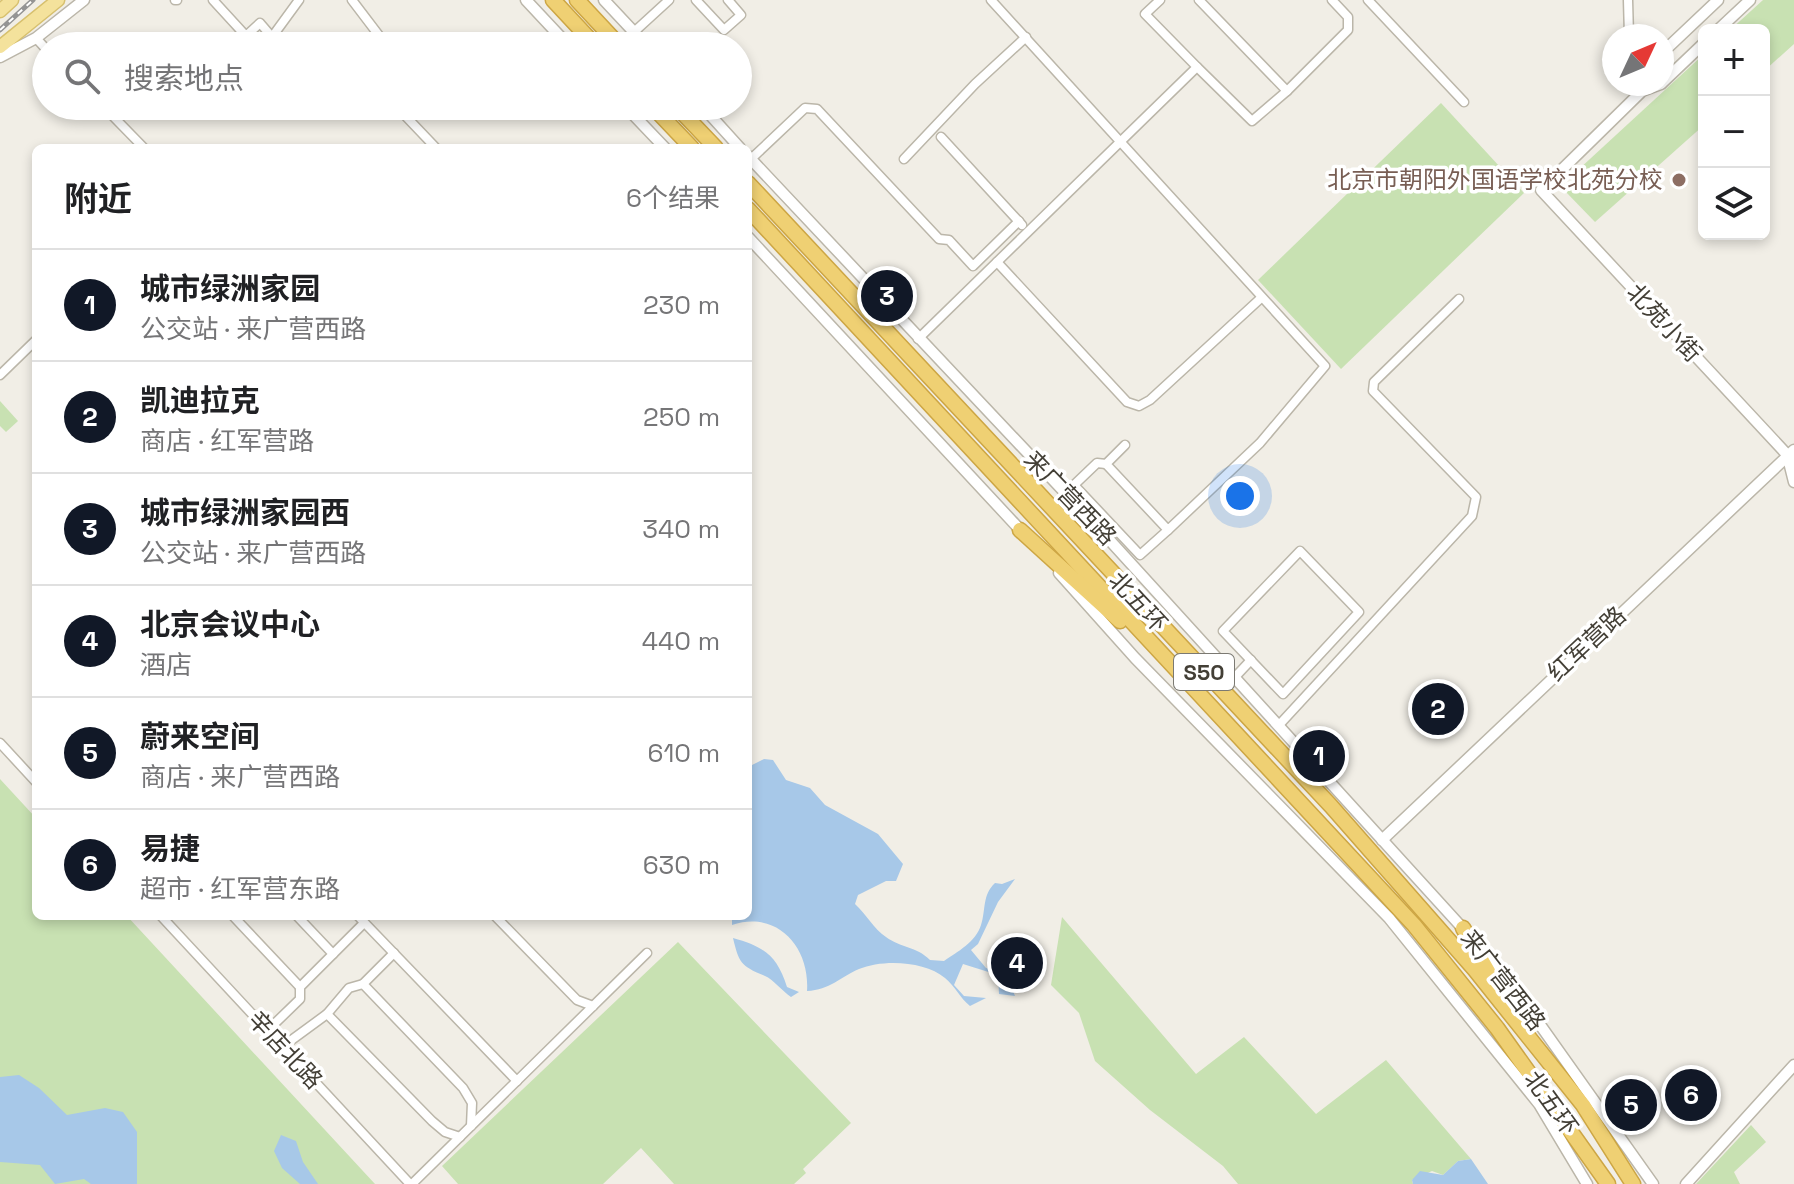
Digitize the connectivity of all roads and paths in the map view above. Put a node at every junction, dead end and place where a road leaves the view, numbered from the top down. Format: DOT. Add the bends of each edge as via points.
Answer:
graph roads {
  1 [pos="12,0"];
  2 [pos="84,0"];
  3 [pos="213,0"];
  4 [pos="299,0"];
  5 [pos="352,0"];
  6 [pos="526,0"];
  7 [pos="553,0"];
  8 [pos="577,0"];
  9 [pos="604,0"];
  10 [pos="669,0"];
  11 [pos="696,0"];
  12 [pos="728,0"];
  13 [pos="991,0"];
  14 [pos="1160,0"];
  15 [pos="1199,0"];
  16 [pos="1332,0"];
  17 [pos="1368,0"];
  18 [pos="1628,0"];
  19 [pos="1718,0"];
  20 [pos="1750,0"];
  21 [pos="54,4"];
  22 [pos="0,11"];
  23 [pos="1629,24"];
  24 [pos="1724,24"];
  25 [pos="40,32"];
  26 [pos="44,32"];
  27 [pos="242,32"];
  28 [pos="250,32"];
  29 [pos="268,32"];
  30 [pos="276,32"];
  31 [pos="376,32"];
  32 [pos="556,32"];
  33 [pos="583,32"];
  34 [pos="607,32"];
  35 [pos="634,32"];
  36 [pos="1026,37"];
  37 [pos="32,40"];
  38 [pos="1674,42"];
  39 [pos="0,47"];
  40 [pos="1698,49"];
  41 [pos="0,57"];
  42 [pos="1197,67"];
  43 [pos="1674,71"];
  44 [pos="1287,91"];
  45 [pos="1635,96"];
  46 [pos="1464,102"];
  47 [pos="117,120"];
  48 [pos="409,120"];
  49 [pos="638,120"];
  50 [pos="665,120"];
  51 [pos="689,120"];
  52 [pos="715,120"];
  53 [pos="941,137"];
  54 [pos="1120,140"];
  55 [pos="140,144"];
  56 [pos="432,144"];
  57 [pos="661,144"];
  58 [pos="688,144"];
  59 [pos="712,144"];
  60 [pos="736,144"];
  61 [pos="752,155"];
  62 [pos="904,159"];
  63 [pos="752,161"];
  64 [pos="752,187"];
  65 [pos="752,213"];
  66 [pos="1019,221"];
  67 [pos="1028,231"];
  68 [pos="752,241"];
  69 [pos="997,262"];
  70 [pos="973,266"];
  71 [pos="982,276"];
  72 [pos="1261,298"];
  73 [pos="1459,299"];
  74 [pos="918,339"];
  75 [pos="32,344"];
  76 [pos="0,375"];
  77 [pos="1125,445"];
  78 [pos="1792,456"];
  79 [pos="1106,464"];
  80 [pos="1794,482"];
  81 [pos="1098,519"];
  82 [pos="1020,530"];
  83 [pos="1168,530"];
  84 [pos="1251,660"];
  85 [pos="1175,668"];
  86 [pos="1235,677"];
  87 [pos="1279,725"];
  88 [pos="0,743"];
  89 [pos="32,778"];
  90 [pos="1382,840"];
  91 [pos="165,920"];
  92 [pos="237,920"];
  93 [pos="301,920"];
  94 [pos="360,920"];
  95 [pos="362,920"];
  96 [pos="499,920"];
  97 [pos="1463,928"];
  98 [pos="394,953"];
  99 [pos="647,953"];
  100 [pos="333,954"];
  101 [pos="363,984"];
  102 [pos="300,987"];
  103 [pos="593,1006"];
  104 [pos="1509,1008"];
  105 [pos="327,1014"];
  106 [pos="267,1031"];
  107 [pos="282,1047"];
  108 [pos="1794,1065"];
  109 [pos="517,1081"];
  110 [pos="471,1126"];
  111 [pos="460,1137"];
  112 [pos="411,1184"];
  113 [pos="1587,1184"];
  114 [pos="1608,1184"];
  115 [pos="1633,1184"];
  116 [pos="1653,1184"];
  117 [pos="1686,1184"];
  1 -- 22 [label="main road"];
  2 -- 26 [label="street"];
  3 -- 27 [label="street"];
  4 -- 30 [label="street"];
  5 -- 31 [label="street"];
  6 -- 32 [label="street"];
  7 -- 33 [label="highway"];
  8 -- 34 [label="highway"];
  9 -- 35 [label="street"];
  10 -- 35 [label="street"];
  11 -- 12 [label="street" via="724,30 741,15"];
  13 -- 36 [label="street"];
  14 -- 42 [label="street" via="1145,14"];
  15 -- 44 [label="street"];
  16 -- 44 [label="street" via="1348,17 1348,30"];
  17 -- 46 [label="street"];
  18 -- 23 [label="street"];
  19 -- 38 [label="street"];
  20 -- 24 [label="street"];
  21 -- 25 [label="street"];
  21 -- 39 [label="main road"];
  28 -- 29 [label="street" via="260,23"];
  36 -- 54 [label="street"];
  36 -- 62 [label="street"];
  37 -- 41 [label="street"];
  40 -- 43 [label="street"];
  42 -- 44 [label="street" via="1249,120 1257,119"];
  42 -- 54 [label="street"];
  45 -- 78 [label="street, 北苑小街" via="1541,190"];
  47 -- 55 [label="street"];
  48 -- 56 [label="street"];
  49 -- 57 [label="street"];
  50 -- 58 [label="highway"];
  51 -- 59 [label="highway"];
  52 -- 60 [label="street"];
  53 -- 66 [label="street"];
  54 -- 67 [label="street"];
  54 -- 72 [label="street"];
  61 -- 70 [label="street" via="805,108 817,109 939,239 949,240"];
  63 -- 74 [label="street, 来广营西路"];
  64 -- 104 [label="highway, 北五环 / S50" via="1331,806"];
  65 -- 85 [label="highway, 北五环 / S50"];
  66 -- 67 [label="street"];
  66 -- 70 [label="street"];
  67 -- 69 [label="street"];
  68 -- 82 [label="street"];
  69 -- 71 [label="street"];
  69 -- 72 [label="street" via="1127,402 1139,406"];
  70 -- 71 [label="street"];
  71 -- 74 [label="street"];
  72 -- 83 [label="street" via="1325,366 1260,443"];
  73 -- 87 [label="street" via="1374,382 1373,391 1476,497 1472,516"];
  74 -- 81 [label="street, 来广营西路"];
  75 -- 76 [label="street"];
  77 -- 79 [label="street"];
  78 -- 80 [label="street, 北苑小街"];
  78 -- 90 [label="street, 红军营路"];
  79 -- 81 [label="street" via="1097,463 1074,485"];
  79 -- 83 [label="street"];
  81 -- 83 [label="street" via="1140,555"];
  81 -- 86 [label="street, 来广营西路"];
  82 -- 85 [label="highway"];
  82 -- 113 [label="street" via="1135,658 1389,918 1539,1104"];
  84 -- 84 [label="street" via="1283,694 1359,612 1300,551 1223,631"];
  84 -- 86 [label="street"];
  85 -- 114 [label="highway, 北五环 / S50" via="1414,925 1497,1028"];
  86 -- 87 [label="street, 来广营西路"];
  87 -- 90 [label="street, 来广营西路"];
  88 -- 89 [label="street"];
  90 -- 97 [label="street, 来广营西路"];
  91 -- 106 [label="street, 辛店北路"];
  92 -- 102 [label="street"];
  93 -- 100 [label="street"];
  94 -- 100 [label="street"];
  95 -- 98 [label="street"];
  96 -- 103 [label="street" via="577,1000"];
  97 -- 104 [label="highway"];
  97 -- 116 [label="street, 来广营西路" via="1509,981"];
  98 -- 101 [label="street"];
  98 -- 109 [label="street"];
  99 -- 103 [label="street"];
  100 -- 102 [label="street"];
  101 -- 105 [label="street" via="349,988"];
  101 -- 110 [label="street" via="463,1088 472,1103"];
  102 -- 106 [label="street" via="300,999"];
  103 -- 109 [label="street"];
  104 -- 115 [label="highway, 北五环 / S50" via="1583,1105"];
  105 -- 107 [label="street"];
  105 -- 111 [label="street" via="432,1121"];
  106 -- 107 [label="street, 辛店北路"];
  107 -- 112 [label="street, 辛店北路"];
  108 -- 117 [label="street"];
  109 -- 110 [label="street"];
  110 -- 111 [label="street"];
  111 -- 112 [label="street"];
}
